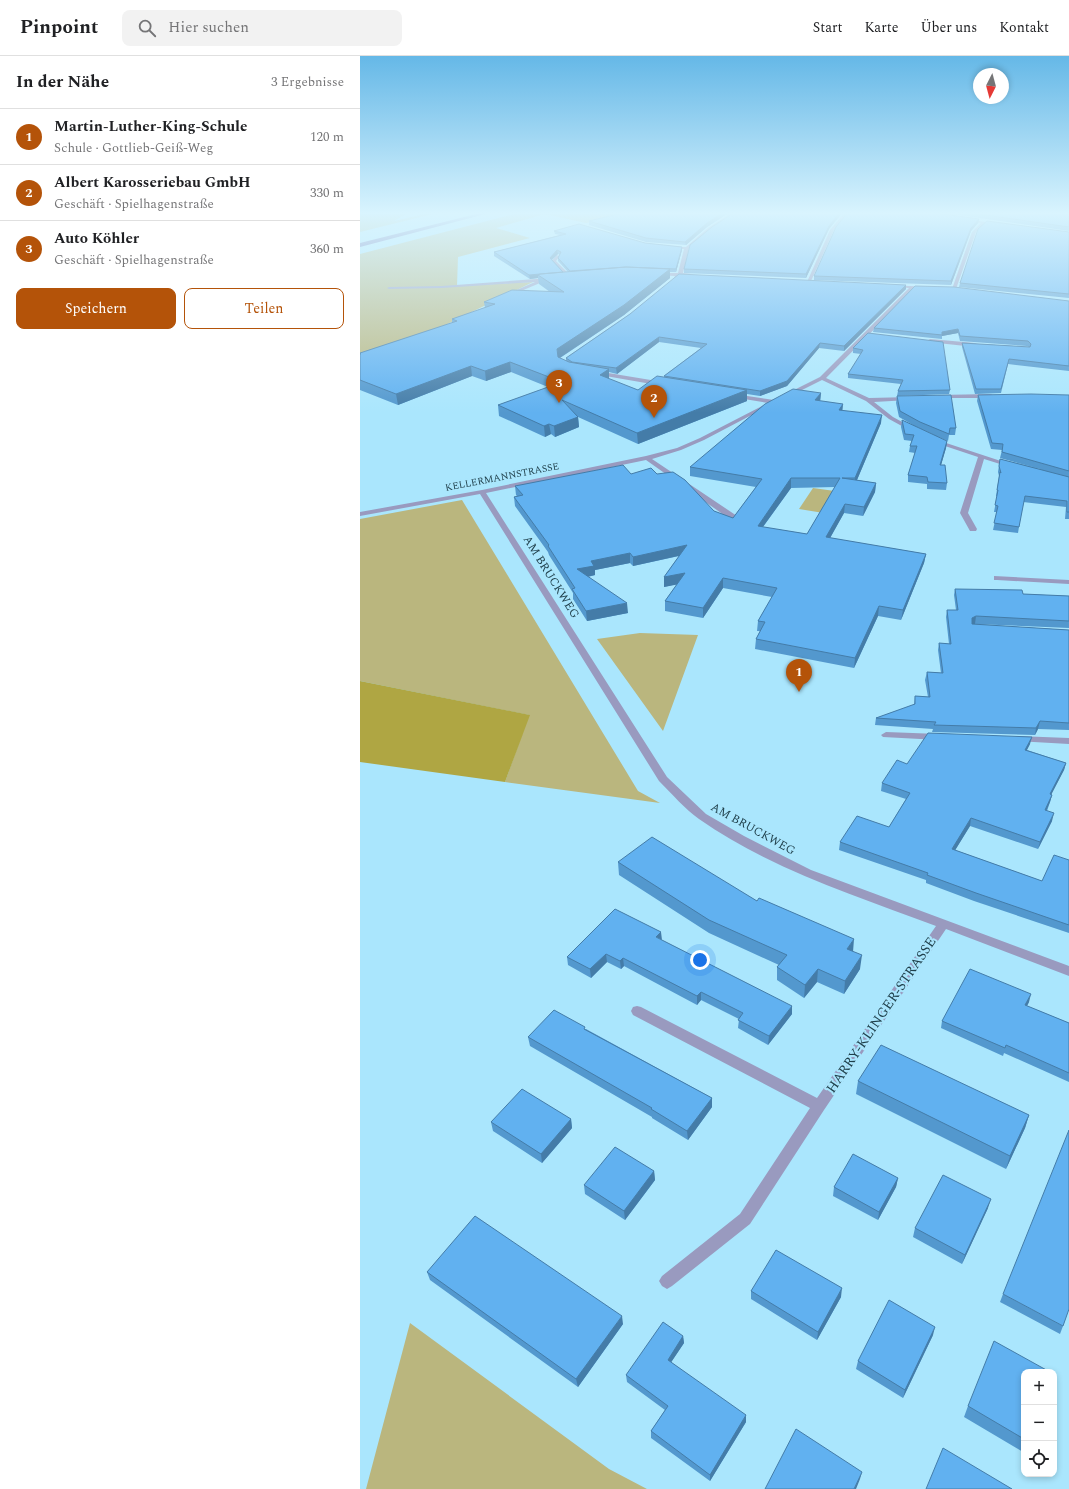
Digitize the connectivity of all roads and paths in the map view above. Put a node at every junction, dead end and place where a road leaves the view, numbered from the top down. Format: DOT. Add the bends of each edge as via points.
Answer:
graph roads {
  1 [pos="550,279"];
  2 [pos="674,279"];
  3 [pos="958,279"];
  4 [pos="543,280"];
  5 [pos="802,281"];
  6 [pos="809,281"];
  7 [pos="816,282"];
  8 [pos="668,284"];
  9 [pos="890,286"];
  10 [pos="389,288"];
  11 [pos="912,288"];
  12 [pos="933,288"];
  13 [pos="947,289"];
  14 [pos="954,289"];
  15 [pos="961,290"];
  16 [pos="499,300"];
  17 [pos="866,334"];
  18 [pos="874,335"];
  19 [pos="926,341"];
  20 [pos="980,345"];
  21 [pos="586,371"];
  22 [pos="822,378"];
  23 [pos="672,386"];
  24 [pos="727,395"];
  25 [pos="1001,396"];
  26 [pos="935,397"];
  27 [pos="913,398"];
  28 [pos="868,400"];
  29 [pos="774,402"];
  30 [pos="922,435"];
  31 [pos="929,438"];
  32 [pos="981,457"];
  33 [pos="647,458"];
  34 [pos="1023,469"];
  35 [pos="482,492"];
  36 [pos="360,514"];
  37 [pos="734,518"];
  38 [pos="973,529"];
  39 [pos="997,578"];
  40 [pos="1069,582"];
  41 [pos="886,735"];
  42 [pos="947,737"];
  43 [pos="1007,739"];
  44 [pos="1069,740"];
  45 [pos="944,924"];
  46 [pos="1069,971"];
  47 [pos="637,1011"];
  48 [pos="819,1106"];
  49 [pos="666,1281"];
  1 -- 4 [label="street"];
  2 -- 8 [label="street"];
  3 -- 14 [label="street"];
  4 -- 10 [label="street"];
  4 -- 16 [label="street"];
  5 -- 6 [label="street"];
  6 -- 7 [label="street"];
  9 -- 11 [label="street"];
  11 -- 12 [label="street"];
  11 -- 17 [label="street, KELLERMANNSTRASSE"];
  13 -- 14 [label="street"];
  14 -- 15 [label="street"];
  17 -- 18 [label="street"];
  17 -- 22 [label="street, KELLERMANNSTRASSE"];
  19 -- 20 [label="street"];
  21 -- 23 [label="street"];
  22 -- 28 [label="street"];
  22 -- 29 [label="street, KELLERMANNSTRASSE"];
  24 -- 29 [label="street"];
  25 -- 26 [label="street"];
  27 -- 28 [label="street"];
  28 -- 30 [label="street" via="890,418"];
  29 -- 33 [label="street, KELLERMANNSTRASSE" via="702,439"];
  31 -- 32 [label="street"];
  32 -- 34 [label="street"];
  32 -- 38 [label="street" via="964,513"];
  33 -- 35 [label="street, KELLERMANNSTRASSE"];
  33 -- 37 [label="street"];
  35 -- 36 [label="street, KELLERMANNSTRASSE"];
  35 -- 45 [label="street, AM BRUCKWEG" via="663,779 702,816 740,839 807,873"];
  39 -- 40 [label="street"];
  41 -- 42 [label="street"];
  43 -- 44 [label="street"];
  45 -- 46 [label="street, AM BRUCKWEG"];
  45 -- 48 [label="street, HARRY-KLINGER-STRASSE"];
  47 -- 48 [label="street"];
  48 -- 49 [label="street, HARRY-KLINGER-STRASSE" via="745,1219"];
}
